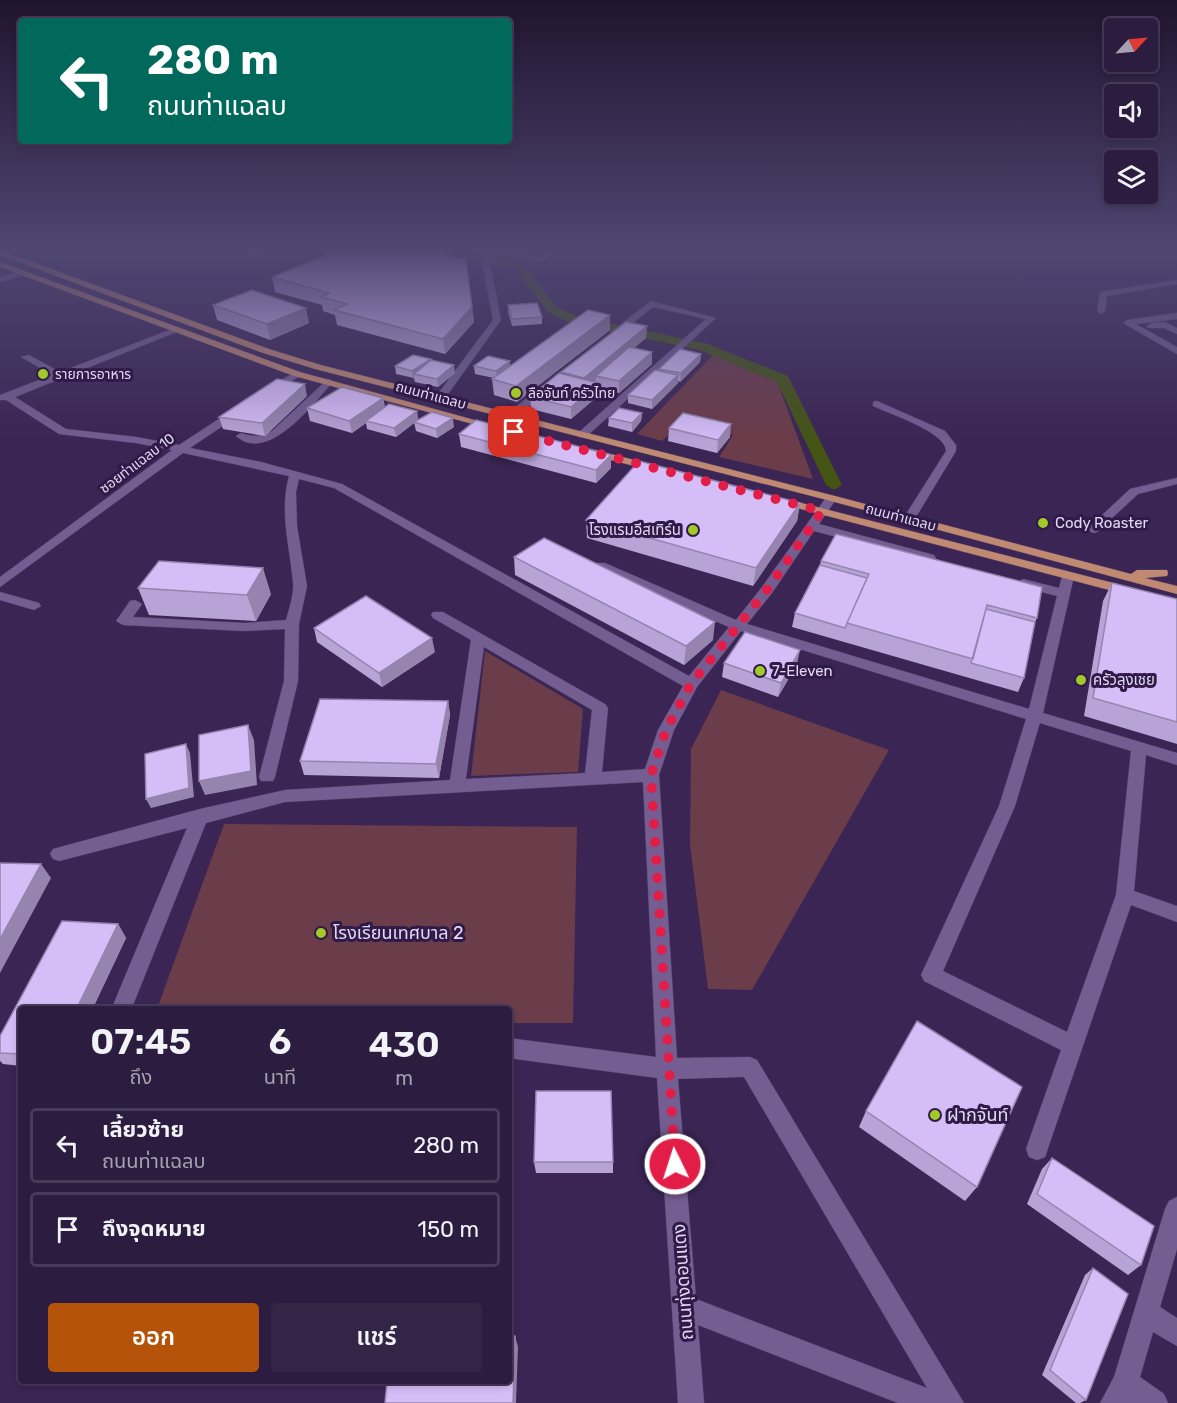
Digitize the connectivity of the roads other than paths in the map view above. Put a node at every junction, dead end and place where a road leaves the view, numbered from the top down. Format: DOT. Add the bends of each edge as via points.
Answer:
graph roads {
  1 [pos="126,312"];
  2 [pos="165,312"];
  3 [pos="495,312"];
  4 [pos="640,312"];
  5 [pos="691,312"];
  6 [pos="1177,316"];
  7 [pos="194,323"];
  8 [pos="1136,328"];
  9 [pos="175,331"];
  10 [pos="1177,331"];
  11 [pos="606,339"];
  12 [pos="1177,351"];
  13 [pos="26,357"];
  14 [pos="297,374"];
  15 [pos="60,376"];
  16 [pos="328,382"];
  17 [pos="553,382"];
  18 [pos="3,397"];
  19 [pos="439,399"];
  20 [pos="877,404"];
  21 [pos="426,409"];
  22 [pos="509,417"];
  23 [pos="505,430"];
  24 [pos="582,435"];
  25 [pos="241,436"];
  26 [pos="181,449"];
  27 [pos="584,450"];
  28 [pos="663,470"];
  29 [pos="295,474"];
  30 [pos="1177,481"];
  31 [pos="765,497"];
  32 [pos="821,512"];
  33 [pos="909,519"];
  34 [pos="1093,529"];
  35 [pos="938,560"];
  36 [pos="590,561"];
  37 [pos="1177,569"];
  38 [pos="1068,576"];
  39 [pos="1006,579"];
  40 [pos="0,583"];
  41 [pos="1155,588"];
  42 [pos="1177,590"];
  43 [pos="1064,594"];
  44 [pos="0,596"];
  45 [pos="135,604"];
  46 [pos="34,606"];
  47 [pos="438,615"];
  48 [pos="292,624"];
  49 [pos="738,626"];
  50 [pos="478,639"];
  51 [pos="691,684"];
  52 [pos="1035,716"];
  53 [pos="1139,748"];
  54 [pos="1177,759"];
  55 [pos="651,775"];
  56 [pos="267,777"];
  57 [pos="593,778"];
  58 [pos="458,786"];
  59 [pos="200,816"];
  60 [pos="59,854"];
  61 [pos="1125,895"];
  62 [pos="1177,914"];
  63 [pos="123,1006"];
  64 [pos="1073,1045"];
  65 [pos="512,1049"];
  66 [pos="667,1069"];
  67 [pos="1037,1149"];
  68 [pos="1177,1209"];
  69 [pos="686,1307"];
  70 [pos="1146,1312"];
  71 [pos="1177,1333"];
  72 [pos="1119,1393"];
  73 [pos="691,1403"];
  74 [pos="932,1403"];
  75 [pos="951,1403"];
  76 [pos="1155,1403"];
  1 -- 9 [label="main road, ถนนท่าแฉลบ"];
  2 -- 7 [label="main road, ถนนท่าแฉลบ"];
  3 -- 19 [label="street" via="496,320"];
  4 -- 11 [label="street"];
  5 -- 24 [label="street" via="712,318"];
  6 -- 8 [label="street" via="1127,323"];
  7 -- 9 [label="main road"];
  7 -- 19 [label="main road, ถนนท่าแฉลบ" via="307,364"];
  8 -- 10 [label="street" via="1165,325"];
  8 -- 12 [label="street"];
  9 -- 14 [label="main road, ถนนท่าแฉลบ"];
  9 -- 15 [label="street"];
  13 -- 15 [label="street"];
  14 -- 16 [label="main road, ถนนท่าแฉลบ"];
  14 -- 26 [label="street, ซอยท่าแฉลบ 10"];
  15 -- 18 [label="street"];
  16 -- 21 [label="main road, ถนนท่าแฉลบ"];
  16 -- 25 [label="street" via="276,435 258,440"];
  17 -- 22 [label="street"];
  18 -- 26 [label="street" via="63,432"];
  19 -- 21 [label="main road"];
  19 -- 22 [label="main road, ถนนท่าแฉลบ"];
  20 -- 33 [label="street" via="941,433 951,445"];
  21 -- 23 [label="main road, ถนนท่าแฉลบ"];
  22 -- 24 [label="main road, ถนนท่าแฉลบ"];
  24 -- 32 [label="main road, ถนนท่าแฉลบ"];
  26 -- 29 [label="street"];
  26 -- 40 [label="street, ซอยท่าแฉลบ 10"];
  27 -- 28 [label="main road"];
  29 -- 48 [label="street" via="290,492 291,526 300,586"];
  29 -- 51 [label="street" via="338,486"];
  30 -- 34 [label="street" via="1134,491"];
  31 -- 32 [label="main road, ถนนท่าแฉลบ"];
  32 -- 33 [label="main road, ถนนท่าแฉลบ"];
  32 -- 35 [label="street"];
  32 -- 38 [label="main road, ถนนท่าแฉลบ"];
  32 -- 49 [label="street, ถนนทุ่งดอนแดง"];
  33 -- 41 [label="main road, ถนนท่าแฉลบ" via="1095,568 1143,575"];
  36 -- 49 [label="street"];
  37 -- 41 [label="main road"];
  38 -- 41 [label="main road, ถนนท่าแฉลบ"];
  38 -- 43 [label="street"];
  39 -- 43 [label="street"];
  41 -- 42 [label="main road, ถนนท่าแฉลบ"];
  43 -- 52 [label="street"];
  44 -- 46 [label="street"];
  45 -- 48 [label="street" via="123,621 243,627"];
  47 -- 50 [label="street"];
  48 -- 56 [label="street" via="291,681"];
  49 -- 51 [label="street, ถนนทุ่งดอนแดง"];
  49 -- 52 [label="street"];
  50 -- 57 [label="street" via="600,708"];
  50 -- 58 [label="street"];
  51 -- 55 [label="street, ถนนทุ่งดอนแดง" via="666,730"];
  52 -- 53 [label="street"];
  52 -- 64 [label="street" via="1007,806 931,975"];
  53 -- 54 [label="street"];
  53 -- 61 [label="street"];
  55 -- 57 [label="street"];
  55 -- 66 [label="street, ถนนทุ่งดอนแดง"];
  57 -- 58 [label="street"];
  58 -- 59 [label="street" via="285,795"];
  59 -- 60 [label="street"];
  59 -- 63 [label="street"];
  61 -- 62 [label="street"];
  61 -- 64 [label="street"];
  64 -- 67 [label="street"];
  65 -- 66 [label="street"];
  66 -- 69 [label="street, ถนนทุ่งดอนแดง"];
  66 -- 75 [label="street" via="750,1067"];
  68 -- 70 [label="street"];
  69 -- 73 [label="street, ถนนทุ่งดอนแดง"];
  69 -- 74 [label="street"];
  70 -- 71 [label="street"];
  70 -- 72 [label="street"];
  72 -- 76 [label="street"];
}
